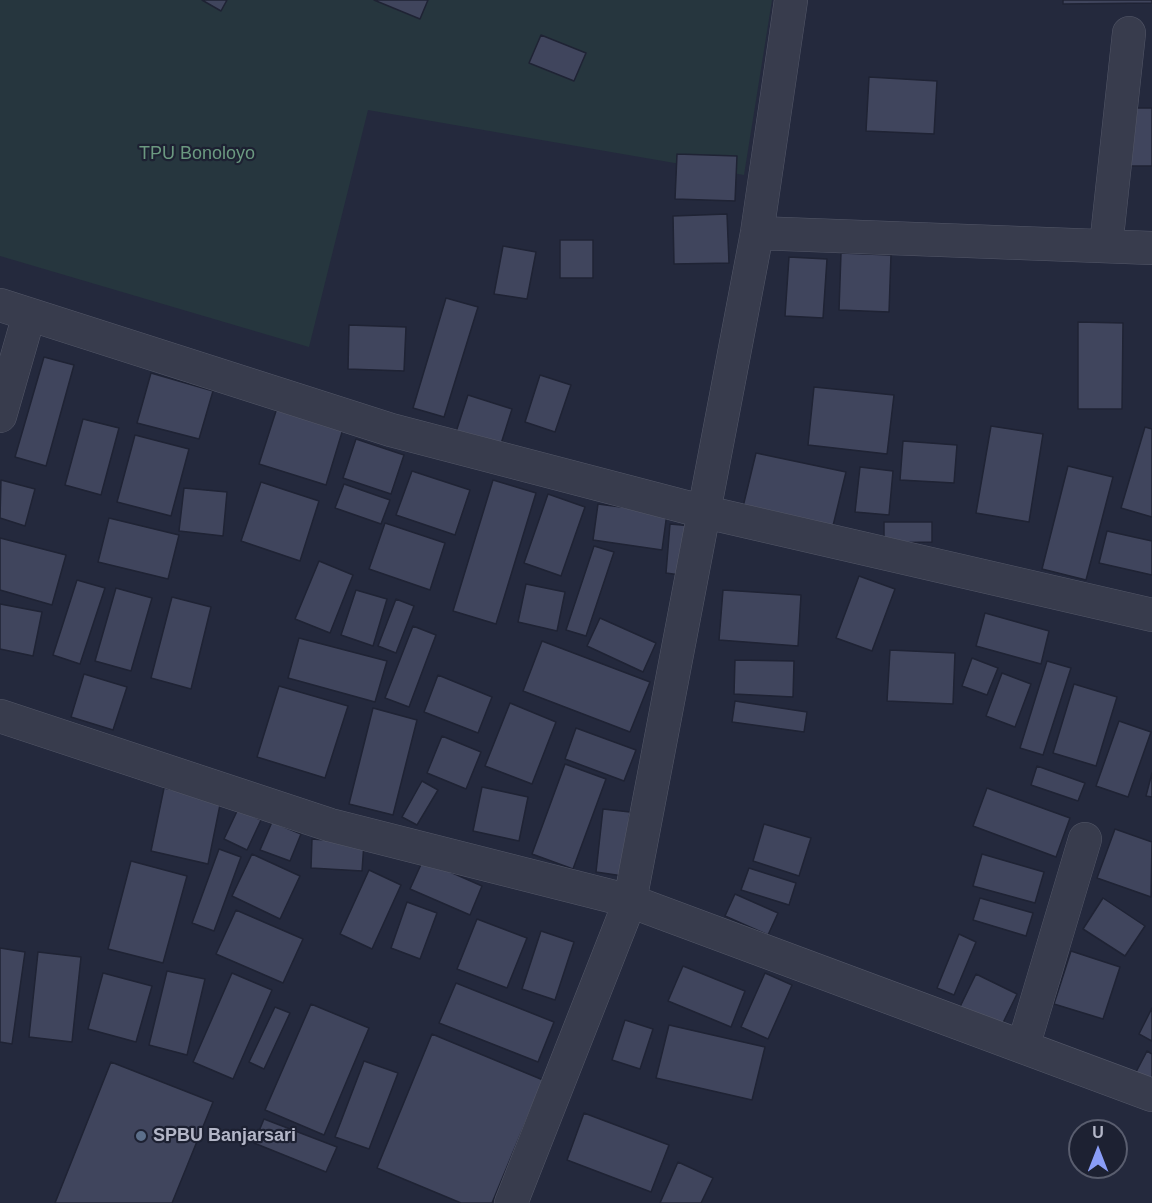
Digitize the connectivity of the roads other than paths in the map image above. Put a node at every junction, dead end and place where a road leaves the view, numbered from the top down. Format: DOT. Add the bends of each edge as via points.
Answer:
graph roads {
  1 [pos="791,0"];
  2 [pos="1129,33"];
  3 [pos="757,233"];
  4 [pos="1106,246"];
  5 [pos="1152,248"];
  6 [pos="14,310"];
  7 [pos="0,416"];
  8 [pos="705,512"];
  9 [pos="1152,615"];
  10 [pos="0,716"];
  11 [pos="1085,839"];
  12 [pos="630,902"];
  13 [pos="1023,1047"];
  14 [pos="1152,1095"];
  15 [pos="511,1203"];
  1 -- 3 [label="street"];
  2 -- 4 [label="street"];
  3 -- 4 [label="street"];
  3 -- 8 [label="street"];
  4 -- 5 [label="street"];
  6 -- 7 [label="street"];
  6 -- 8 [label="street" via="391,430"];
  8 -- 9 [label="street"];
  8 -- 12 [label="street"];
  10 -- 12 [label="street" via="330,825"];
  11 -- 13 [label="street"];
  12 -- 13 [label="street"];
  12 -- 15 [label="street"];
  13 -- 14 [label="street"];
}
